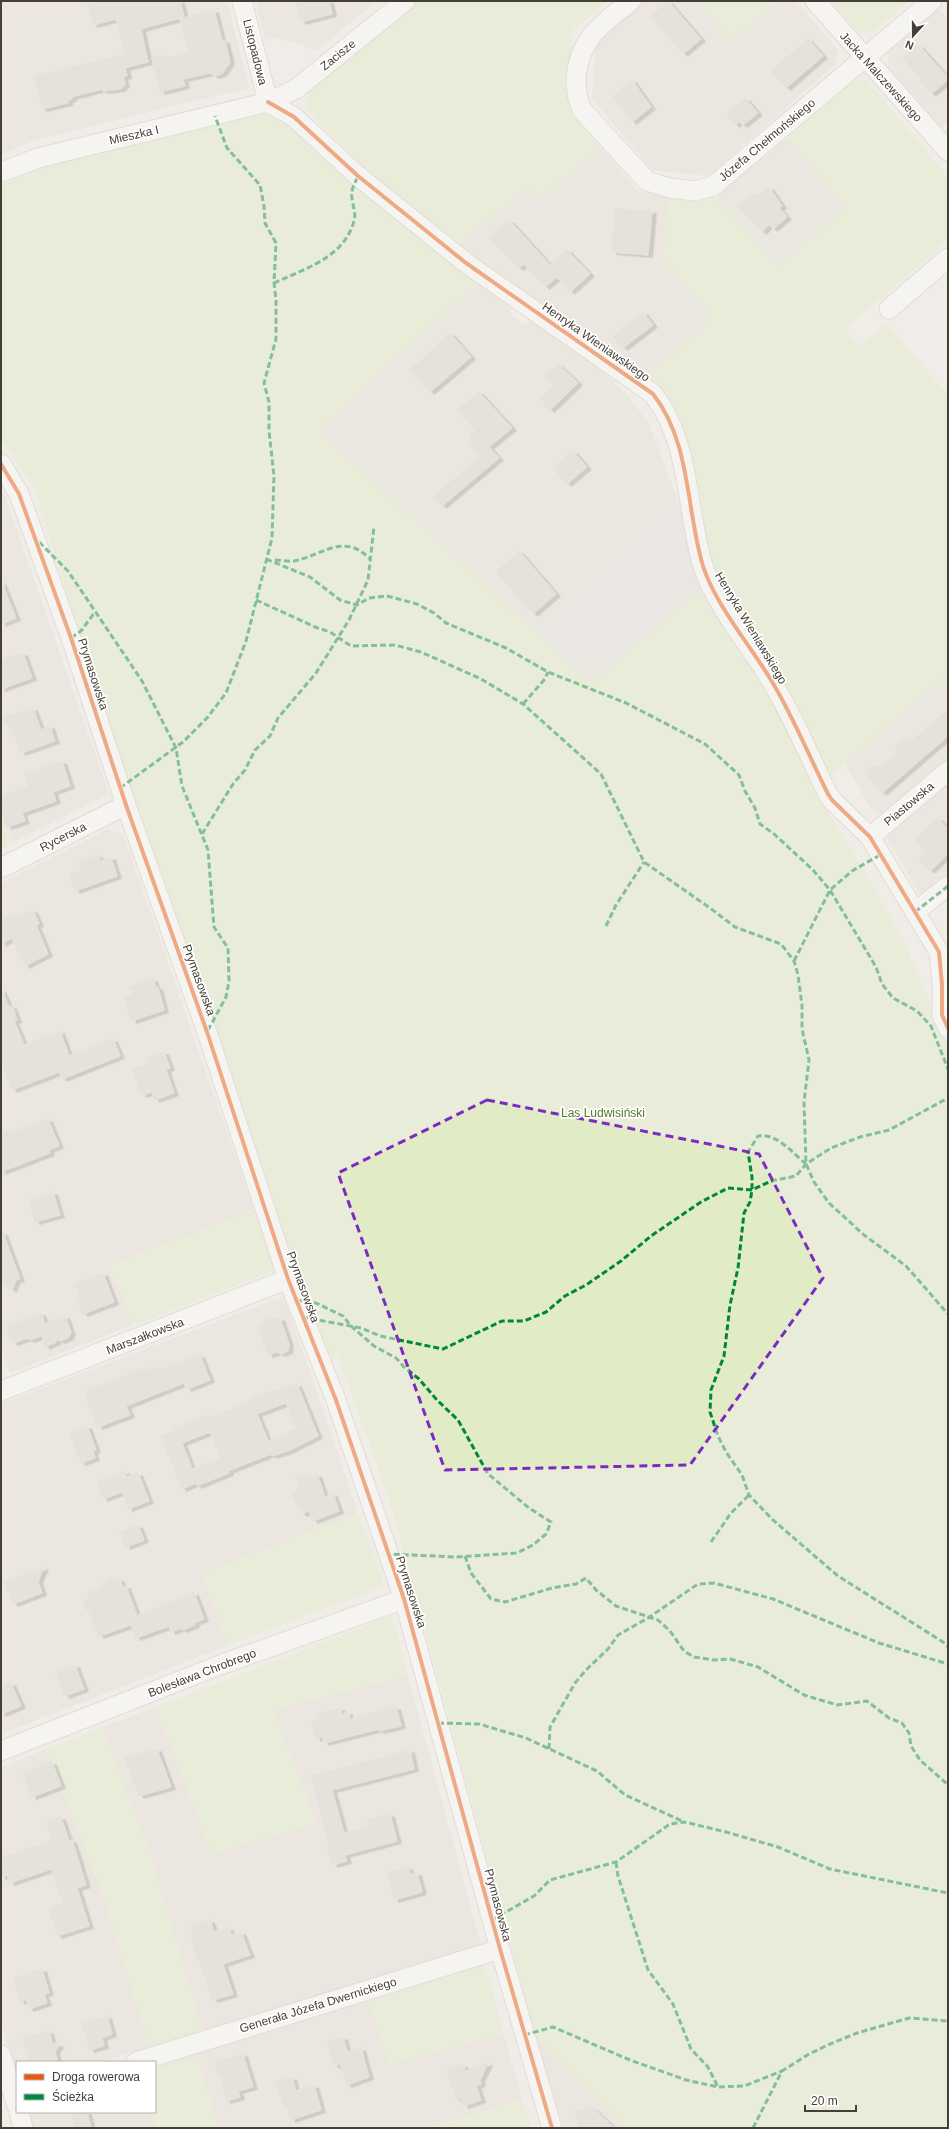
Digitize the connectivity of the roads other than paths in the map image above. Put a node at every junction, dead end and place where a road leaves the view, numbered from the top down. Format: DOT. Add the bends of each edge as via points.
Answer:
graph roads {
  1 [pos="242,1"];
  2 [pos="405,1"];
  3 [pos="631,1"];
  4 [pos="814,1"];
  5 [pos="932,1"];
  6 [pos="864,58"];
  7 [pos="268,102"];
  8 [pos="948,151"];
  9 [pos="1,172"];
  10 [pos="948,258"];
  11 [pos="889,309"];
  12 [pos="1,464"];
  13 [pos="948,771"];
  14 [pos="126,805"];
  15 [pos="870,837"];
  16 [pos="1,868"];
  17 [pos="948,886"];
  18 [pos="915,912"];
  19 [pos="948,1028"];
  20 [pos="288,1280"];
  21 [pos="2,1389"];
  22 [pos="404,1599"];
  23 [pos="1,1751"];
  24 [pos="500,1949"];
  25 [pos="1,2055"];
  26 [pos="139,2061"];
  27 [pos="14,2104"];
  28 [pos="17,2113"];
  29 [pos="23,2128"];
  30 [pos="552,2128"];
  1 -- 7 [label="street, Listopadowa"];
  2 -- 7 [label="street, Zacisze" via="296,89"];
  3 -- 6 [label="street, Józefa Chełmońskiego" via="594,33 587,44 576,73 577,99 582,110 647,181 670,188 695,190 713,186"];
  4 -- 6 [label="street, Jacka Malczewskiego"];
  5 -- 6 [label="street, Józefa Chełmońskiego"];
  6 -- 8 [label="street, Jacka Malczewskiego"];
  7 -- 9 [label="street, Mieszka I" via="38,158"];
  7 -- 15 [label="street, Henryka Wieniawskiego" via="294,117 358,176 466,263 653,394 665,410 680,451 703,567 717,595 772,681 828,794"];
  10 -- 11 [label="street"];
  12 -- 14 [label="street, Prymasowska" via="19,494 71,638"];
  13 -- 15 [label="street, Piastowska"];
  14 -- 16 [label="street, Rycerska"];
  14 -- 20 [label="street, Prymasowska" via="207,1032"];
  15 -- 18 [label="street, Henryka Wieniawskiego"];
  17 -- 18 [label="street"];
  18 -- 19 [label="street, Henryka Wieniawskiego" via="939,952 942,1015"];
  20 -- 21 [label="street, Marszałkowska"];
  20 -- 22 [label="street, Prymasowska" via="336,1400"];
  22 -- 23 [label="street, Bolesława Chrobrego" via="220,1665"];
  22 -- 24 [label="street, Prymasowska"];
  24 -- 26 [label="street, Generała Józefa Dwernickiego"];
  24 -- 30 [label="street, Prymasowska"];
  25 -- 27 [label="street"];
  28 -- 29 [label="street"];
}
